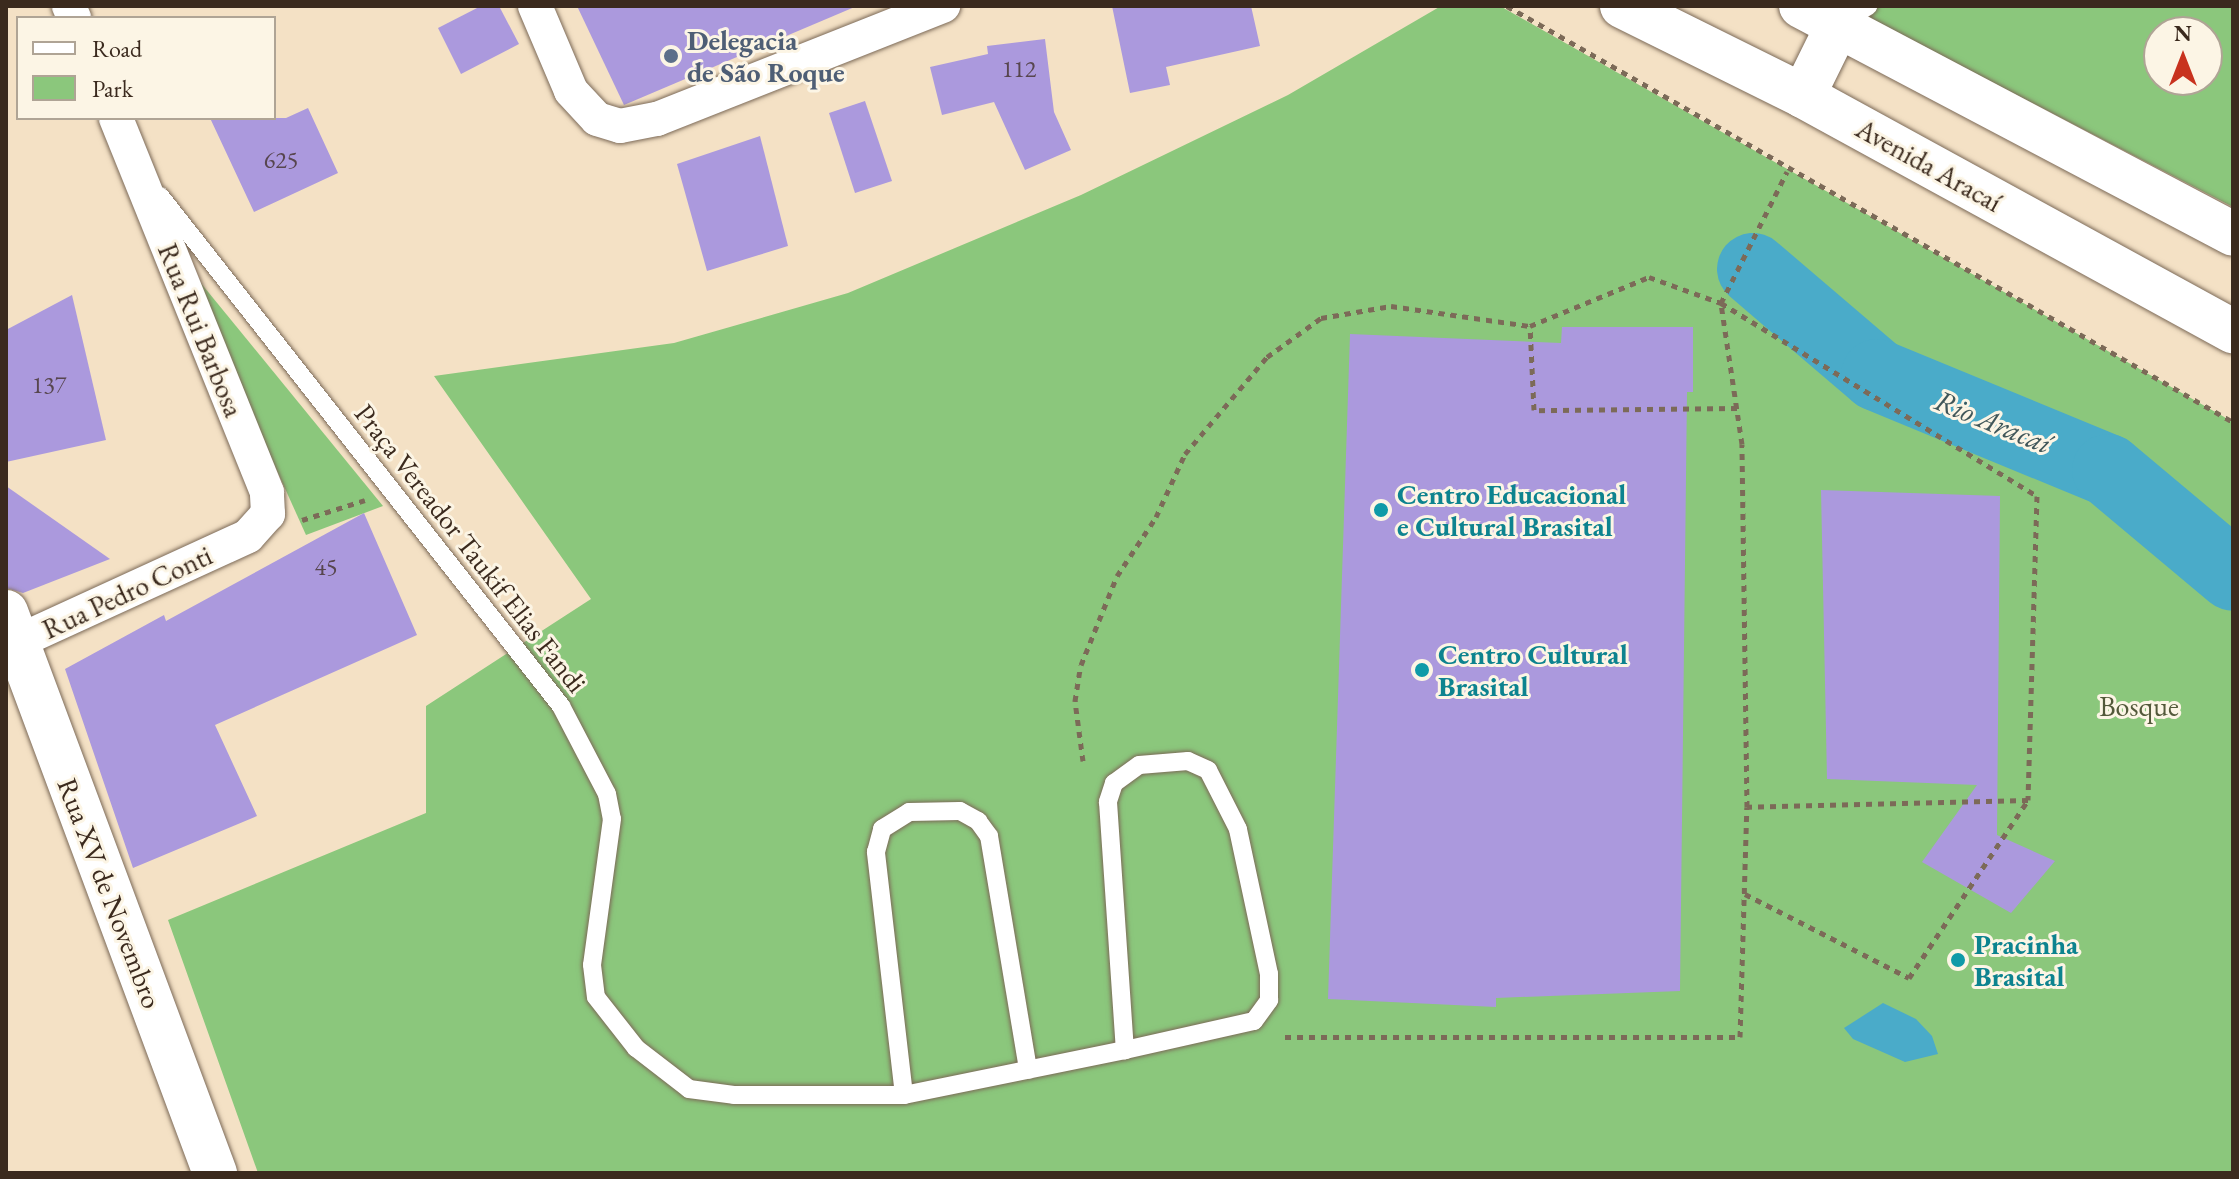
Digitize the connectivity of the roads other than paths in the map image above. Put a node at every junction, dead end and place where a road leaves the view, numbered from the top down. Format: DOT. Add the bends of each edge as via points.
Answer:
graph roads {
  1 [pos="535,6"];
  2 [pos="943,6"];
  3 [pos="1622,6"];
  4 [pos="1836,12"];
  5 [pos="1803,96"];
  6 [pos="117,120"];
  7 [pos="131,154"];
  8 [pos="2233,234"];
  9 [pos="2233,331"];
  10 [pos="248,536"];
  11 [pos="9,634"];
  12 [pos="1125,1050"];
  13 [pos="1028,1070"];
  14 [pos="904,1095"];
  15 [pos="215,1173"];
  1 -- 2 [label="street" via="571,91 597,119 620,126 657,119"];
  3 -- 5 [label="main road, Avenida Aracaí"];
  4 -- 5 [label="main road"];
  4 -- 8 [label="main road"];
  5 -- 9 [label="main road, Avenida Aracaí"];
  6 -- 7 [label="street, Rua Rui Barbosa"];
  7 -- 10 [label="street, Rua Rui Barbosa" via="267,492 268,514"];
  7 -- 14 [label="lane, Praça Vereador Taukif Elias Fandi" via="193,243 561,706 607,794 611,835 592,965 596,997 636,1048 689,1089 734,1095"];
  10 -- 11 [label="street, Rua Pedro Conti"];
  11 -- 15 [label="main road, Rua XV de Novembro"];
  12 -- 12 [label="lane" via="1254,1021 1269,1000 1238,829 1208,770 1188,761 1139,765 1114,783 1108,802"];
  12 -- 13 [label="lane"];
  13 -- 14 [label="lane"];
  13 -- 14 [label="lane" via="989,836 978,821 960,811 909,812 882,829 876,852"];
}
